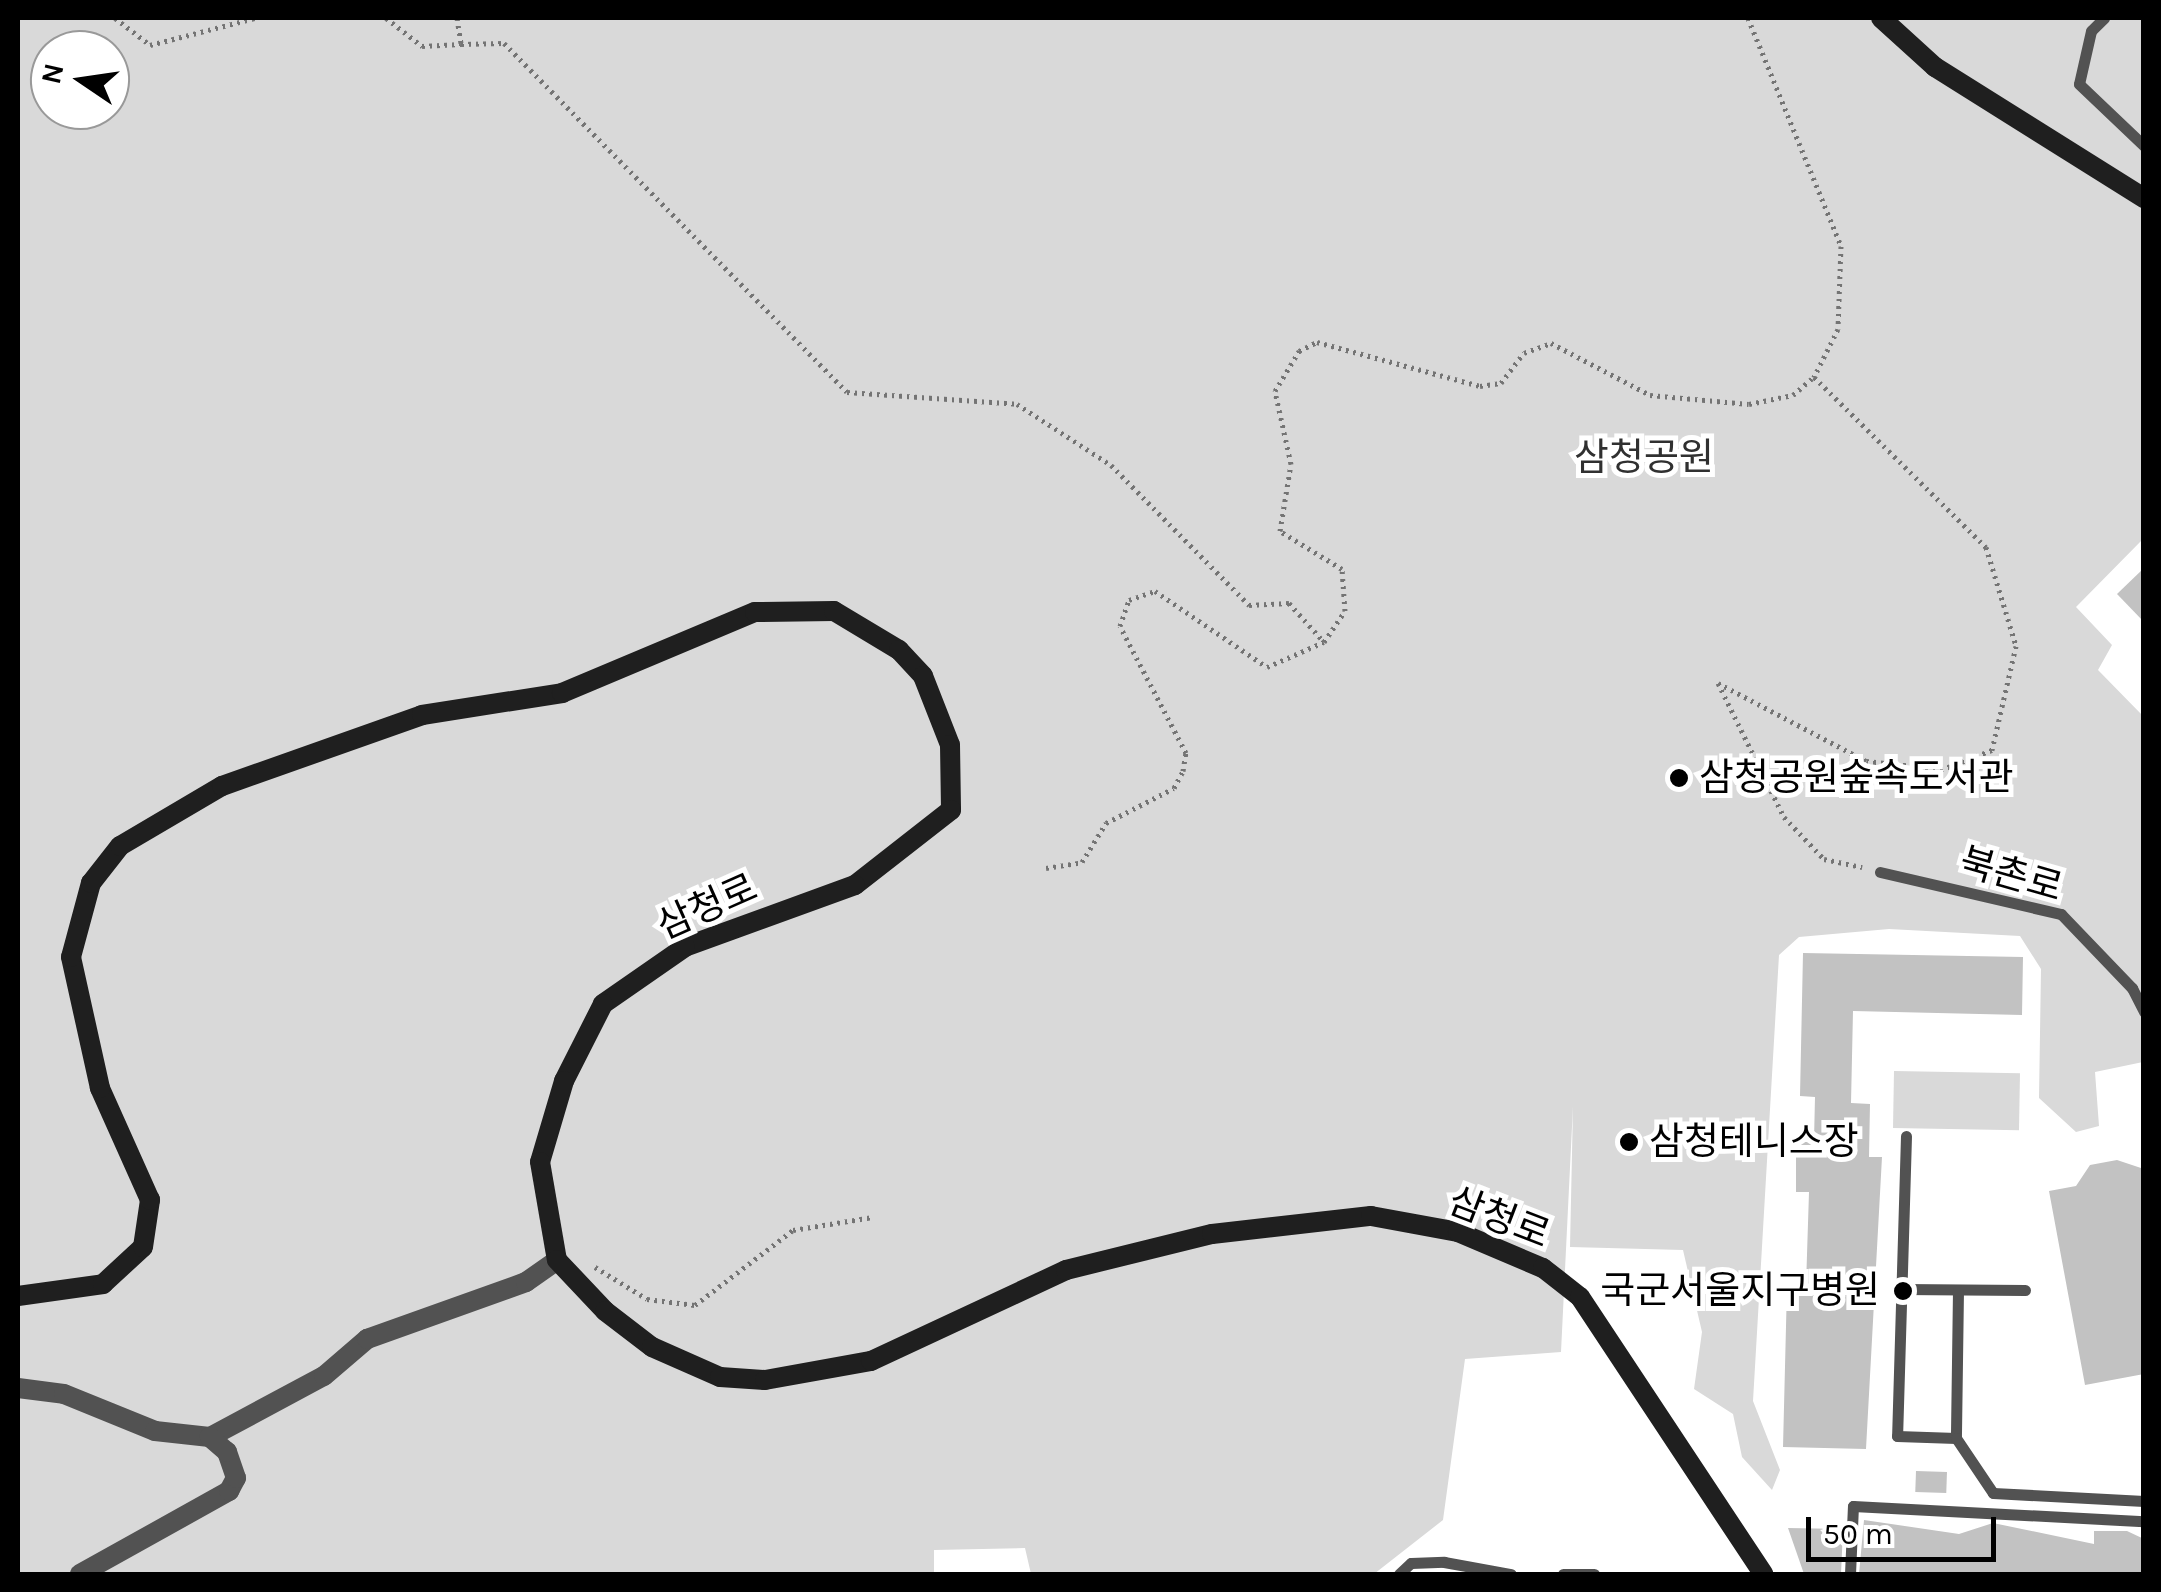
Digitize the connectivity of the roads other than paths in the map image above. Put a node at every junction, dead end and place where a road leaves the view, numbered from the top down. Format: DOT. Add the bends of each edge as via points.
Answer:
graph roads {
  1 [pos="1881,18"];
  2 [pos="2104,18"];
  3 [pos="2144,146"];
  4 [pos="2144,198"];
  5 [pos="1880,872"];
  6 [pos="2144,1012"];
  7 [pos="1906,1136"];
  8 [pos="557,1260"];
  9 [pos="1902,1289"];
  10 [pos="1958,1290"];
  11 [pos="2025,1290"];
  12 [pos="18,1296"];
  13 [pos="18,1388"];
  14 [pos="210,1437"];
  15 [pos="1956,1438"];
  16 [pos="2144,1501"];
  17 [pos="2144,1520"];
  18 [pos="1759,1573"];
  19 [pos="80,1574"];
  20 [pos="1400,1574"];
  21 [pos="1511,1574"];
  22 [pos="1563,1574"];
  23 [pos="1594,1574"];
  24 [pos="1850,1574"];
  1 -- 4 [label="street" via="1935,67"];
  2 -- 3 [label="lane" via="2091,31 2079,84"];
  5 -- 6 [label="lane, 북촌로" via="2062,914 2132,988"];
  7 -- 9 [label="lane"];
  8 -- 12 [label="street, 삼청로" via="540,1162 564,1081 603,1004 685,947 855,886 950,810 950,745 922,676 899,650 834,611 755,612 562,693 422,716 222,786 120,846 91,883 70,957 100,1088 150,1200 142,1248 104,1284"];
  8 -- 14 [label="street" via="526,1282 366,1339 324,1376"];
  8 -- 18 [label="street, 삼청로" via="652,1347 720,1377 765,1380 871,1360 1066,1270 1212,1234 1371,1216 1458,1232 1544,1268 1580,1296"];
  9 -- 10 [label="lane"];
  9 -- 15 [label="lane" via="1898,1436"];
  10 -- 11 [label="lane"];
  10 -- 15 [label="lane"];
  13 -- 14 [label="street" via="64,1394 155,1431"];
  14 -- 19 [label="street" via="227,1452 236,1478 229,1491"];
  15 -- 16 [label="lane" via="1993,1493"];
  17 -- 24 [label="lane" via="1853,1506"];
  20 -- 21 [label="lane" via="1412,1563 1444,1562"];
  22 -- 23 [label="lane"];
}
